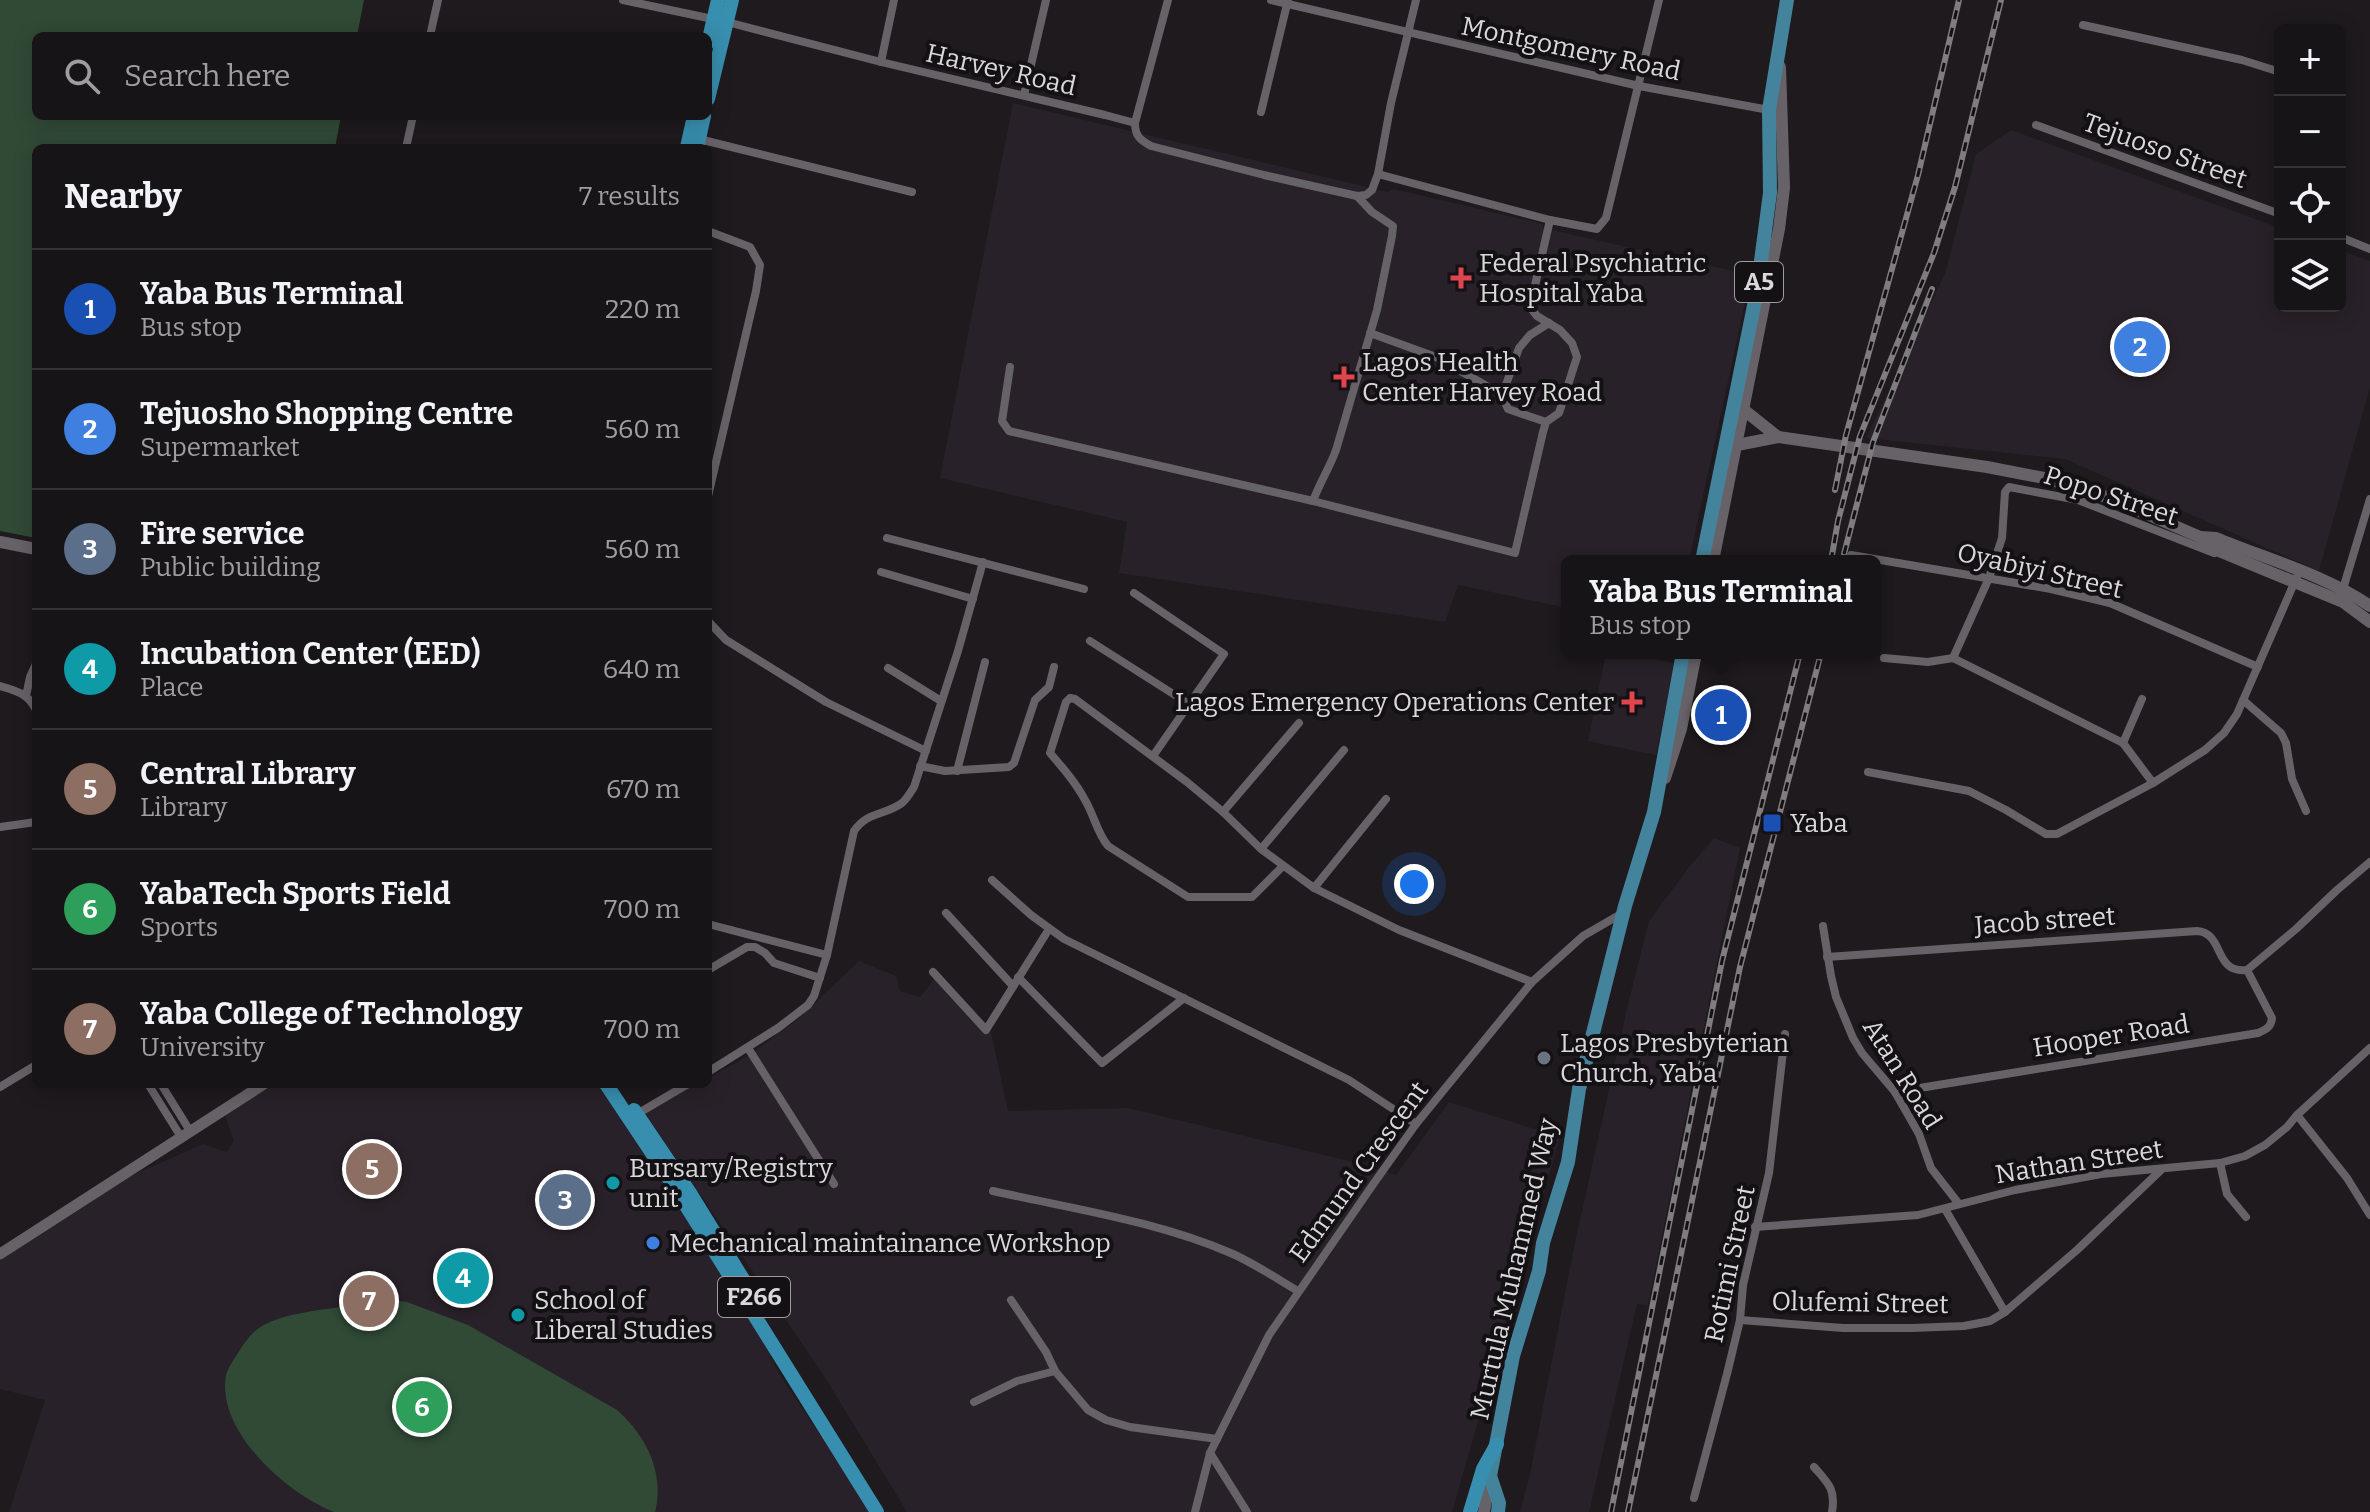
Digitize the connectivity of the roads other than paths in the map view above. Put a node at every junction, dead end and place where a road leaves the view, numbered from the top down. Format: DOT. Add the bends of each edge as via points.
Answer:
graph roads {
  1 [pos="438,0"];
  2 [pos="623,0"];
  3 [pos="718,0"];
  4 [pos="732,0"];
  5 [pos="894,0"];
  6 [pos="1046,0"];
  7 [pos="1168,0"];
  8 [pos="1271,0"];
  9 [pos="1416,0"];
  10 [pos="1659,0"];
  11 [pos="1787,0"];
  12 [pos="1288,2"];
  13 [pos="720,21"];
  14 [pos="1782,25"];
  15 [pos="2083,25"];
  16 [pos="431,32"];
  17 [pos="1409,34"];
  18 [pos="712,36"];
  19 [pos="881,62"];
  20 [pos="2274,70"];
  21 [pos="712,73"];
  22 [pos="1639,86"];
  23 [pos="1024,95"];
  24 [pos="1769,110"];
  25 [pos="1261,112"];
  26 [pos="412,120"];
  27 [pos="694,120"];
  28 [pos="703,120"];
  29 [pos="1135,123"];
  30 [pos="2036,125"];
  31 [pos="407,144"];
  32 [pos="694,144"];
  33 [pos="694,144"];
  34 [pos="712,149"];
  35 [pos="1378,174"];
  36 [pos="912,192"];
  37 [pos="1357,196"];
  38 [pos="2274,212"];
  39 [pos="1550,220"];
  40 [pos="712,233"];
  41 [pos="2346,239"];
  42 [pos="2370,249"];
  43 [pos="1549,323"];
  44 [pos="1370,333"];
  45 [pos="1010,367"];
  46 [pos="1502,396"];
  47 [pos="1744,410"];
  48 [pos="1546,422"];
  49 [pos="1778,437"];
  50 [pos="1737,445"];
  51 [pos="712,479"];
  52 [pos="2370,499"];
  53 [pos="1313,501"];
  54 [pos="2200,537"];
  55 [pos="887,538"];
  56 [pos="0,542"];
  57 [pos="32,548"];
  58 [pos="1703,555"];
  59 [pos="1714,555"];
  60 [pos="2237,558"];
  61 [pos="1881,560"];
  62 [pos="983,562"];
  63 [pos="881,572"];
  64 [pos="2297,577"];
  65 [pos="1989,578"];
  66 [pos="1084,589"];
  67 [pos="2343,589"];
  68 [pos="1134,593"];
  69 [pos="973,599"];
  70 [pos="2370,606"];
  71 [pos="2370,622"];
  72 [pos="712,625"];
  73 [pos="1090,641"];
  74 [pos="1884,658"];
  75 [pos="1953,658"];
  76 [pos="1682,659"];
  77 [pos="1695,659"];
  78 [pos="985,662"];
  79 [pos="1054,667"];
  80 [pos="2258,667"];
  81 [pos="888,668"];
  82 [pos="32,672"];
  83 [pos="0,686"];
  84 [pos="26,696"];
  85 [pos="2142,699"];
  86 [pos="2243,700"];
  87 [pos="941,701"];
  88 [pos="32,704"];
  89 [pos="1189,704"];
  90 [pos="1299,723"];
  91 [pos="2123,743"];
  92 [pos="1344,750"];
  93 [pos="926,751"];
  94 [pos="1153,756"];
  95 [pos="920,766"];
  96 [pos="957,771"];
  97 [pos="1868,772"];
  98 [pos="2153,783"];
  99 [pos="1386,799"];
  100 [pos="2306,811"];
  101 [pos="1223,812"];
  102 [pos="1654,812"];
  103 [pos="32,823"];
  104 [pos="0,827"];
  105 [pos="1261,849"];
  106 [pos="2370,862"];
  107 [pos="1283,866"];
  108 [pos="992,880"];
  109 [pos="1314,888"];
  110 [pos="1625,906"];
  111 [pos="946,913"];
  112 [pos="712,925"];
  113 [pos="1823,926"];
  114 [pos="1049,929"];
  115 [pos="827,955"];
  116 [pos="1827,957"];
  117 [pos="712,968"];
  118 [pos="2247,970"];
  119 [pos="933,972"];
  120 [pos="1018,977"];
  121 [pos="820,978"];
  122 [pos="1532,982"];
  123 [pos="1013,986"];
  124 [pos="1184,998"];
  125 [pos="1785,1034"];
  126 [pos="748,1048"];
  127 [pos="2370,1048"];
  128 [pos="32,1067"];
  129 [pos="712,1067"];
  130 [pos="0,1087"];
  131 [pos="151,1088"];
  132 [pos="163,1088"];
  133 [pos="258,1088"];
  134 [pos="609,1088"];
  135 [pos="621,1088"];
  136 [pos="681,1088"];
  137 [pos="1895,1092"];
  138 [pos="169,1097"];
  139 [pos="160,1103"];
  140 [pos="637,1114"];
  141 [pos="2297,1115"];
  142 [pos="1416,1124"];
  143 [pos="185,1134"];
  144 [pos="2220,1163"];
  145 [pos="2162,1169"];
  146 [pos="834,1184"];
  147 [pos="993,1191"];
  148 [pos="1959,1204"];
  149 [pos="1945,1209"];
  150 [pos="2370,1215"];
  151 [pos="2246,1217"];
  152 [pos="1755,1227"];
  153 [pos="0,1254"];
  154 [pos="1298,1291"];
  155 [pos="1011,1300"];
  156 [pos="2005,1312"];
  157 [pos="1740,1320"];
  158 [pos="1055,1371"];
  159 [pos="974,1402"];
  160 [pos="1217,1439"];
  161 [pos="1497,1444"];
  162 [pos="1210,1453"];
  163 [pos="1814,1467"];
  164 [pos="1490,1476"];
  165 [pos="1694,1498"];
  166 [pos="877,1512"];
  167 [pos="888,1512"];
  168 [pos="1195,1512"];
  169 [pos="1247,1512"];
  170 [pos="1470,1512"];
  171 [pos="1484,1512"];
  172 [pos="1498,1512"];
  173 [pos="1832,1512"];
  1 -- 16 [label="street"];
  2 -- 13 [label="street, Harvey Road"];
  3 -- 13 [label="highway"];
  4 -- 13 [label="highway"];
  5 -- 19 [label="street"];
  6 -- 23 [label="street"];
  7 -- 29 [label="street"];
  8 -- 12 [label="street, Montgomery Road"];
  9 -- 17 [label="street"];
  10 -- 22 [label="street"];
  11 -- 14 [label="main road, A5"];
  12 -- 17 [label="street, Montgomery Road"];
  12 -- 25 [label="street"];
  13 -- 18 [label="highway"];
  13 -- 19 [label="street, Harvey Road"];
  13 -- 21 [label="highway"];
  14 -- 24 [label="main road, A5"];
  14 -- 47 [label="main road" via="1784,188"];
  15 -- 20 [label="street"];
  17 -- 22 [label="street, Montgomery Road"];
  17 -- 35 [label="street"];
  19 -- 23 [label="street, Harvey Road"];
  22 -- 24 [label="street, Montgomery Road"];
  22 -- 39 [label="street" via="1602,225 1597,229"];
  23 -- 29 [label="street, Harvey Road"];
  24 -- 58 [label="main road, A5" via="1770,193 1757,291"];
  26 -- 31 [label="street"];
  27 -- 32 [label="highway"];
  28 -- 33 [label="highway"];
  29 -- 37 [label="street" via="1138,138 1151,146"];
  30 -- 38 [label="street, Tejuoso Street"];
  34 -- 36 [label="street"];
  35 -- 37 [label="street" via="1372,190"];
  35 -- 39 [label="street"];
  37 -- 44 [label="street" via="1393,226"];
  39 -- 43 [label="street" via="1530,307"];
  40 -- 51 [label="street" via="750,247 760,265"];
  41 -- 42 [label="street"];
  43 -- 46 [label="street" via="1519,348"];
  43 -- 48 [label="street" via="1572,343 1577,357 1559,413"];
  44 -- 46 [label="street" via="1436,357"];
  44 -- 53 [label="street" via="1333,461"];
  45 -- 53 [label="street" via="1002,421 1009,431"];
  46 -- 48 [label="street" via="1508,409"];
  47 -- 49 [label="main road"];
  47 -- 50 [label="main road"];
  48 -- 53 [label="street" via="1515,553"];
  49 -- 50 [label="main road"];
  49 -- 54 [label="main road" via="2049,479 2110,498"];
  50 -- 59 [label="main road"];
  52 -- 67 [label="street"];
  54 -- 60 [label="main road"];
  54 -- 64 [label="main road" via="2216,538"];
  55 -- 62 [label="street"];
  56 -- 57 [label="main road"];
  60 -- 64 [label="main road"];
  60 -- 65 [label="street, Popo Street" via="2078,500 2009,487 2002,538"];
  61 -- 65 [label="street, Oyabiyi Street"];
  62 -- 66 [label="street"];
  62 -- 69 [label="street"];
  63 -- 69 [label="street"];
  64 -- 67 [label="main road"];
  64 -- 71 [label="main road"];
  64 -- 80 [label="street"];
  65 -- 75 [label="street, Popo Street"];
  65 -- 80 [label="street, Oyabiyi Street" via="2110,603"];
  67 -- 70 [label="main road"];
  68 -- 89 [label="street" via="1224,654"];
  69 -- 87 [label="street"];
  72 -- 93 [label="street" via="726,640 826,702"];
  73 -- 89 [label="street"];
  74 -- 75 [label="street"];
  75 -- 91 [label="street"];
  76 -- 102 [label="main road, Murtula Muhammed Way"];
  77 -- 102 [label="main road" via="1681,729"];
  78 -- 96 [label="street"];
  79 -- 96 [label="street" via="1049,687 1035,700 1014,763"];
  80 -- 86 [label="street"];
  81 -- 87 [label="street"];
  82 -- 84 [label="street"];
  83 -- 84 [label="street"];
  84 -- 88 [label="street"];
  85 -- 91 [label="street"];
  86 -- 98 [label="street" via="2224,733"];
  86 -- 100 [label="street" via="2281,733"];
  87 -- 93 [label="street"];
  89 -- 94 [label="street"];
  90 -- 101 [label="street"];
  91 -- 98 [label="street"];
  92 -- 105 [label="street"];
  93 -- 95 [label="street"];
  94 -- 101 [label="street"];
  94 -- 107 [label="street" via="1070,698 1050,753 1086,800 1108,846 1182,895 1252,897"];
  95 -- 96 [label="street"];
  95 -- 115 [label="street" via="906,800 867,817 854,831"];
  97 -- 98 [label="street" via="1969,791 2046,834 2057,834"];
  99 -- 109 [label="street"];
  101 -- 105 [label="street"];
  102 -- 110 [label="main road, Murtula Muhammed Way"];
  103 -- 104 [label="street"];
  105 -- 107 [label="street"];
  106 -- 118 [label="street"];
  107 -- 109 [label="street"];
  108 -- 114 [label="street"];
  109 -- 122 [label="street" via="1399,930"];
  110 -- 122 [label="street, Edmund Crescent" via="1621,917 1583,936"];
  110 -- 161 [label="main road, Murtula Muhammed Way" via="1579,1089 1568,1162 1513,1356"];
  111 -- 123 [label="street"];
  112 -- 115 [label="street"];
  113 -- 116 [label="street, Atan Road"];
  114 -- 120 [label="street"];
  114 -- 124 [label="street"];
  115 -- 121 [label="street"];
  116 -- 118 [label="street, Jacob street" via="2197,931 2210,936 2232,970"];
  116 -- 137 [label="street, Atan Road" via="1853,1038"];
  117 -- 121 [label="street" via="755,947 774,963"];
  118 -- 137 [label="street, Hooper Road" via="2272,1018 2258,1033"];
  119 -- 123 [label="street" via="986,1030"];
  120 -- 123 [label="street"];
  120 -- 124 [label="street" via="1102,1063"];
  121 -- 126 [label="street" via="808,1005"];
  122 -- 142 [label="street, Edmund Crescent"];
  124 -- 142 [label="street" via="1349,1080"];
  125 -- 152 [label="street, Rotimi Street" via="1769,1173"];
  126 -- 129 [label="street"];
  126 -- 146 [label="street"];
  127 -- 141 [label="street, Nathan Street"];
  128 -- 130 [label="street"];
  131 -- 139 [label="street"];
  132 -- 138 [label="street"];
  133 -- 143 [label="street"];
  134 -- 166 [label="highway, F266"];
  135 -- 140 [label="highway, F266"];
  136 -- 140 [label="street"];
  137 -- 148 [label="street, Atan Road" via="1931,1168"];
  138 -- 139 [label="street"];
  138 -- 143 [label="street"];
  139 -- 143 [label="street"];
  140 -- 167 [label="highway, F266"];
  141 -- 144 [label="street, Nathan Street" via="2265,1145"];
  141 -- 150 [label="street"];
  142 -- 154 [label="street, Edmund Crescent"];
  143 -- 153 [label="street"];
  144 -- 145 [label="street, Nathan Street"];
  144 -- 151 [label="street" via="2227,1194"];
  145 -- 148 [label="street, Nathan Street" via="2101,1174"];
  145 -- 156 [label="street, Olufemi Street"];
  147 -- 154 [label="street" via="1195,1239"];
  148 -- 149 [label="street, Nathan Street"];
  149 -- 152 [label="street, Nathan Street"];
  149 -- 156 [label="street"];
  152 -- 157 [label="street, Rotimi Street"];
  154 -- 160 [label="street, Edmund Crescent" via="1269,1335"];
  155 -- 158 [label="street"];
  156 -- 157 [label="street, Olufemi Street" via="1964,1326 1912,1328"];
  157 -- 165 [label="street, Rotimi Street"];
  158 -- 159 [label="street" via="1017,1381"];
  158 -- 160 [label="street" via="1088,1410 1106,1420"];
  160 -- 162 [label="street, Edmund Crescent"];
  161 -- 164 [label="main road, Murtula Muhammed Way"];
  161 -- 170 [label="highway"];
  162 -- 168 [label="street, Edmund Crescent"];
  162 -- 169 [label="street"];
  163 -- 173 [label="street" via="1831,1487"];
  164 -- 171 [label="main road"];
  164 -- 172 [label="main road"];
}
